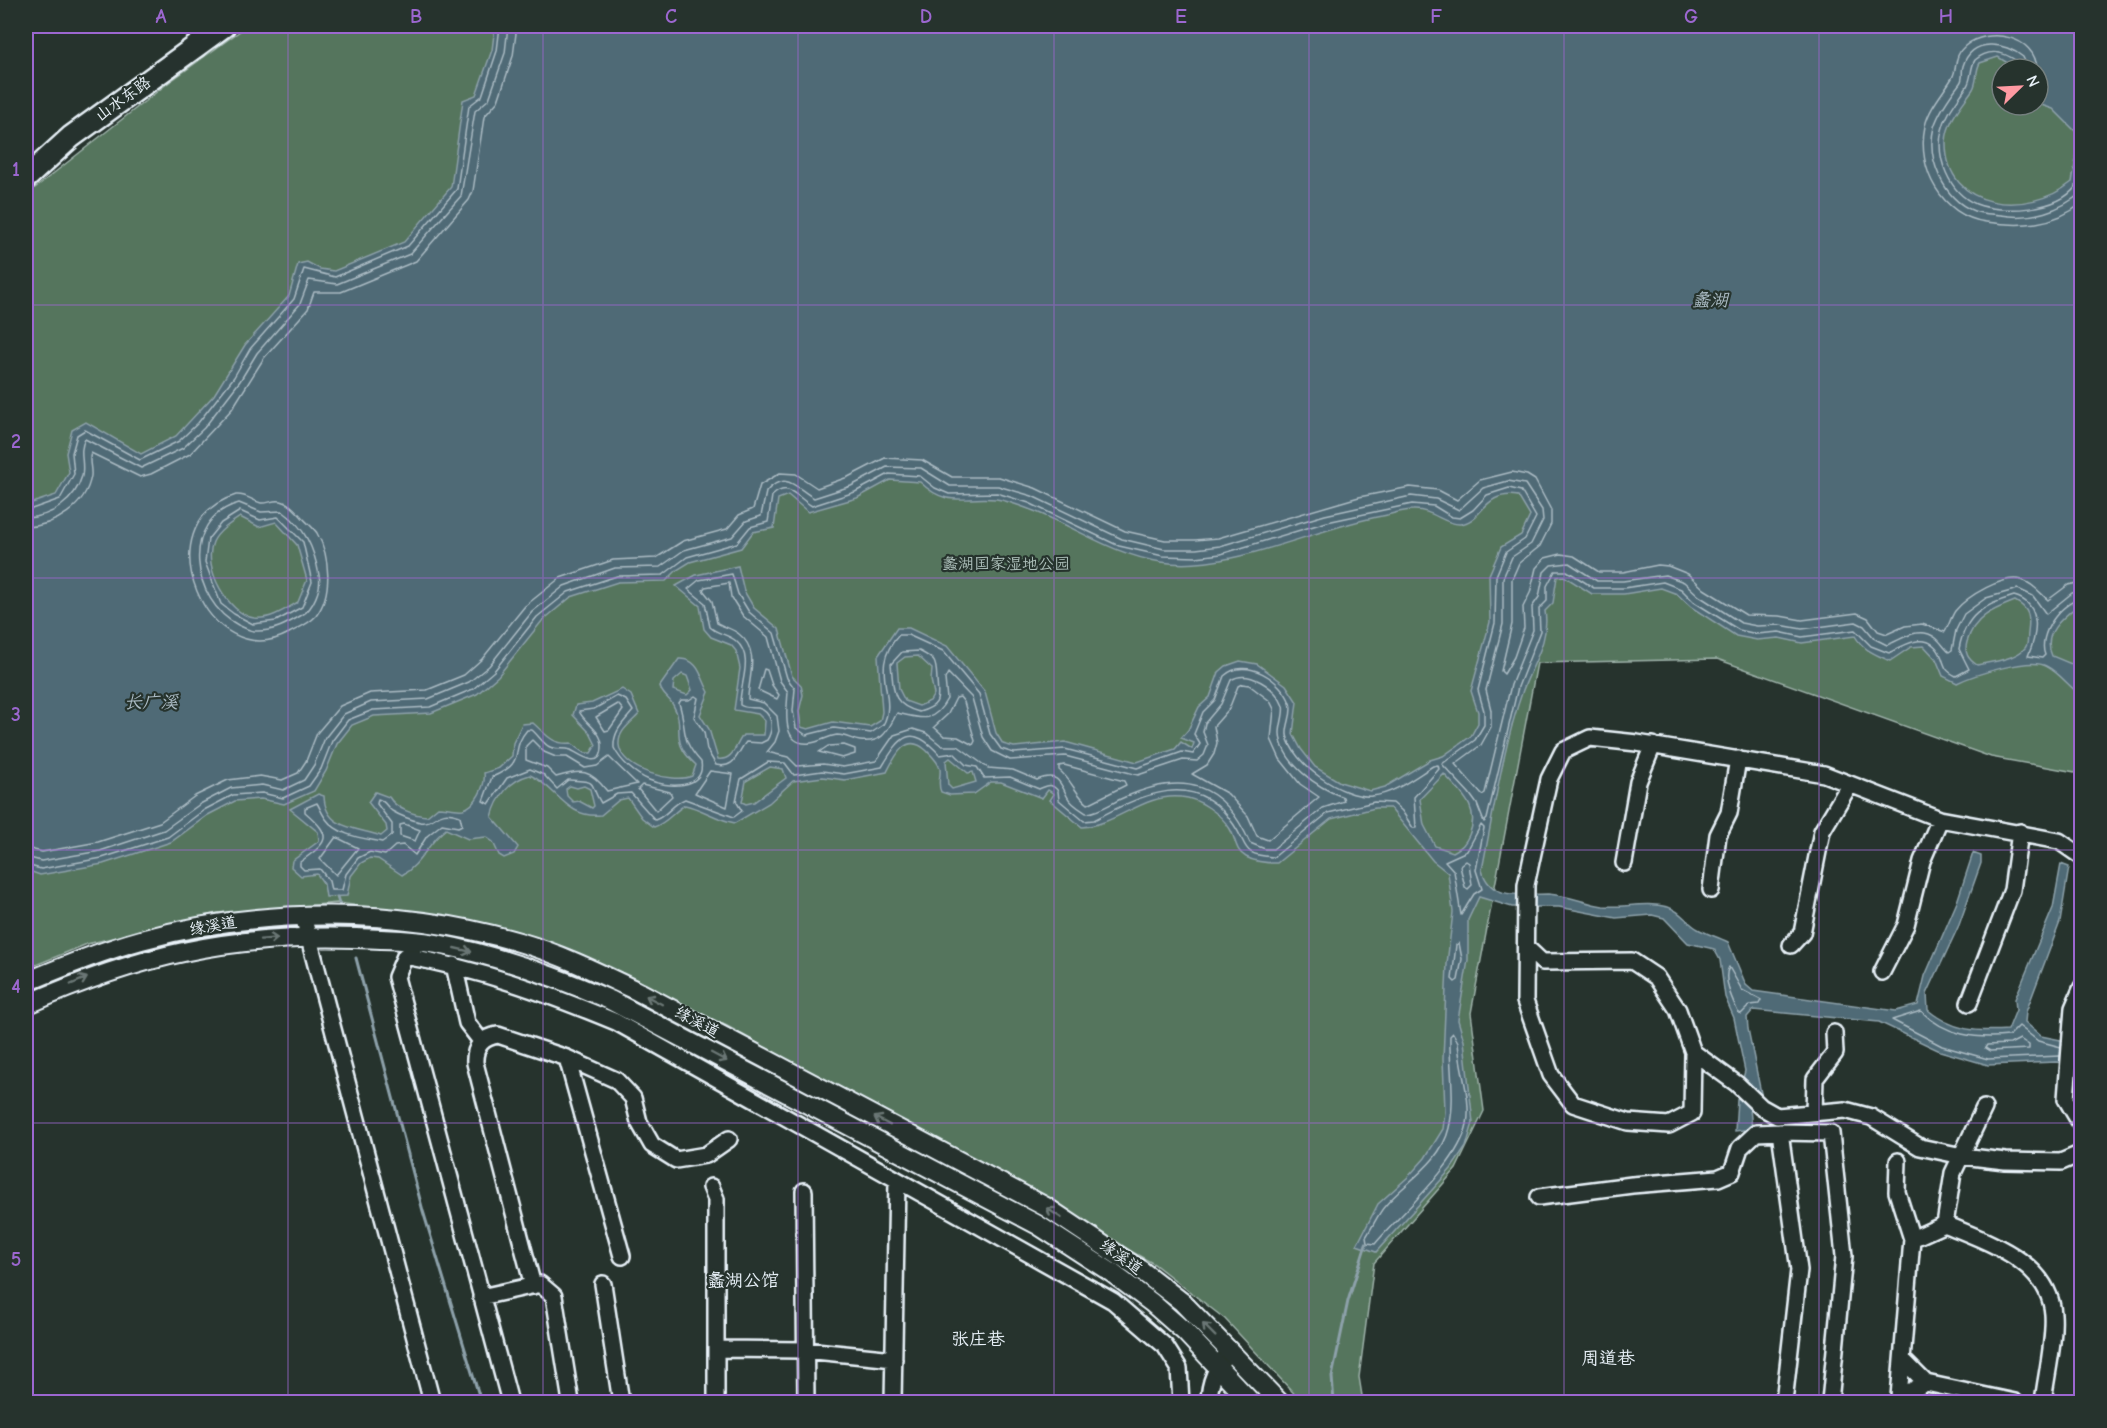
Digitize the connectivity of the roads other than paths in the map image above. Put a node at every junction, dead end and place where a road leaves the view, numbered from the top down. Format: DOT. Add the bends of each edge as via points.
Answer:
graph roads {
  1 [pos="224,26"];
  2 [pos="201,32"];
  3 [pos="26,178"];
  4 [pos="1653,745"];
  5 [pos="1738,759"];
  6 [pos="1850,784"];
  7 [pos="1940,819"];
  8 [pos="2020,832"];
  9 [pos="2080,853"];
  10 [pos="1624,863"];
  11 [pos="1711,890"];
  12 [pos="303,916"];
  13 [pos="306,938"];
  14 [pos="436,944"];
  15 [pos="1791,945"];
  16 [pos="1526,947"];
  17 [pos="405,956"];
  18 [pos="1542,962"];
  19 [pos="454,965"];
  20 [pos="1882,972"];
  21 [pos="1526,975"];
  22 [pos="26,982"];
  23 [pos="2082,987"];
  24 [pos="1969,1003"];
  25 [pos="26,1005"];
  26 [pos="1834,1033"];
  27 [pos="481,1041"];
  28 [pos="1693,1052"];
  29 [pos="567,1058"];
  30 [pos="1716,1069"];
  31 [pos="1693,1089"];
  32 [pos="1984,1108"];
  33 [pos="1814,1113"];
  34 [pos="2082,1126"];
  35 [pos="1780,1132"];
  36 [pos="729,1139"];
  37 [pos="2082,1153"];
  38 [pos="1962,1156"];
  39 [pos="1898,1161"];
  40 [pos="897,1180"];
  41 [pos="711,1187"];
  42 [pos="804,1191"];
  43 [pos="1539,1197"];
  44 [pos="1945,1224"];
  45 [pos="1912,1239"];
  46 [pos="622,1256"];
  47 [pos="603,1284"];
  48 [pos="533,1286"];
  49 [pos="482,1296"];
  50 [pos="717,1349"];
  51 [pos="805,1350"];
  52 [pos="1229,1350"];
  53 [pos="894,1359"];
  54 [pos="1902,1359"];
  55 [pos="1217,1366"];
  56 [pos="1926,1383"];
  57 [pos="1899,1400"];
  58 [pos="432,1402"];
  59 [pos="510,1402"];
  60 [pos="571,1402"];
  61 [pos="621,1402"];
  62 [pos="716,1402"];
  63 [pos="806,1402"];
  64 [pos="893,1402"];
  65 [pos="1181,1402"];
  66 [pos="1209,1402"];
  67 [pos="1251,1402"];
  68 [pos="1279,1402"];
  69 [pos="1784,1402"];
  70 [pos="1830,1402"];
  71 [pos="2015,1402"];
  72 [pos="2043,1402"];
  1 -- 2 [label="highway, 山水东路"];
  2 -- 3 [label="highway, 山水东路" via="71,136"];
  4 -- 5 [label="street"];
  4 -- 10 [label="street" via="1638,782"];
  4 -- 16 [label="street" via="1590,738 1563,751 1549,778 1526,901"];
  5 -- 6 [label="street" via="1824,774"];
  5 -- 11 [label="street" via="1729,813 1718,835"];
  6 -- 7 [label="street"];
  6 -- 15 [label="street" via="1822,831 1802,933"];
  7 -- 8 [label="street"];
  7 -- 20 [label="street" via="1922,861 1906,925"];
  8 -- 9 [label="street" via="2059,841"];
  8 -- 24 [label="street" via="2012,890"];
  12 -- 13 [label="street"];
  12 -- 22 [label="main road, 缘溪道" via="203,927 141,940"];
  52 -- 12 [label="main road, 缘溪道, one-way" via="1182,1302 1046,1208 592,970 470,929 370,917"];
  13 -- 14 [label="main road, 缘溪道"];
  25 -- 13 [label="main road, 缘溪道, one-way" via="90,977 179,952 228,943"];
  13 -- 58 [label="street"];
  14 -- 17 [label="street"];
  14 -- 55 [label="main road, 缘溪道, one-way" via="552,975 610,1000 1038,1225 1152,1303"];
  16 -- 18 [label="street"];
  16 -- 21 [label="street"];
  17 -- 19 [label="street"];
  17 -- 49 [label="street" via="396,977"];
  18 -- 21 [label="street"];
  18 -- 28 [label="street" via="1632,961 1656,977 1678,1010"];
  19 -- 27 [label="street" via="467,1023"];
  19 -- 40 [label="street" via="533,988 616,1022"];
  21 -- 31 [label="street" via="1526,1001 1551,1075 1573,1104 1628,1122 1670,1125 1692,1113"];
  23 -- 34 [label="street" via="2073,1008 2066,1099"];
  26 -- 33 [label="street" via="1835,1053 1815,1079"];
  27 -- 29 [label="street" via="498,1035"];
  27 -- 48 [label="street" via="474,1052 475,1063"];
  28 -- 30 [label="street"];
  28 -- 31 [label="street"];
  29 -- 36 [label="street" via="616,1080 633,1098 639,1122 652,1145 676,1160 706,1155"];
  29 -- 46 [label="street"];
  30 -- 31 [label="street"];
  30 -- 33 [label="street" via="1761,1107 1778,1116"];
  32 -- 38 [label="street"];
  33 -- 38 [label="street" via="1845,1110 1870,1117 1920,1147"];
  35 -- 43 [label="street" via="1756,1133 1740,1148 1732,1172 1718,1179"];
  35 -- 69 [label="street" via="1799,1270"];
  35 -- 70 [label="street" via="1831,1133 1844,1256"];
  37 -- 38 [label="street" via="2061,1162"];
  38 -- 44 [label="street" via="1953,1173"];
  39 -- 45 [label="street" via="1897,1192"];
  40 -- 53 [label="street"];
  40 -- 65 [label="street" via="1113,1301 1165,1346 1179,1368"];
  41 -- 50 [label="street" via="716,1199"];
  42 -- 51 [label="street"];
  44 -- 45 [label="street"];
  44 -- 72 [label="street" via="1992,1244 2032,1269 2049,1293 2053,1316"];
  45 -- 54 [label="street"];
  47 -- 61 [label="street"];
  48 -- 49 [label="street"];
  48 -- 60 [label="street" via="540,1284 554,1296"];
  49 -- 59 [label="street"];
  50 -- 51 [label="street"];
  50 -- 62 [label="street"];
  51 -- 53 [label="street"];
  51 -- 63 [label="street"];
  52 -- 55 [label="street"];
  52 -- 68 [label="main road, 缘溪道"];
  53 -- 64 [label="street"];
  54 -- 56 [label="street"];
  54 -- 57 [label="street"];
  55 -- 66 [label="street" via="1209,1387"];
  55 -- 67 [label="main road, 缘溪道"];
  56 -- 57 [label="street"];
  56 -- 71 [label="street"];
}
